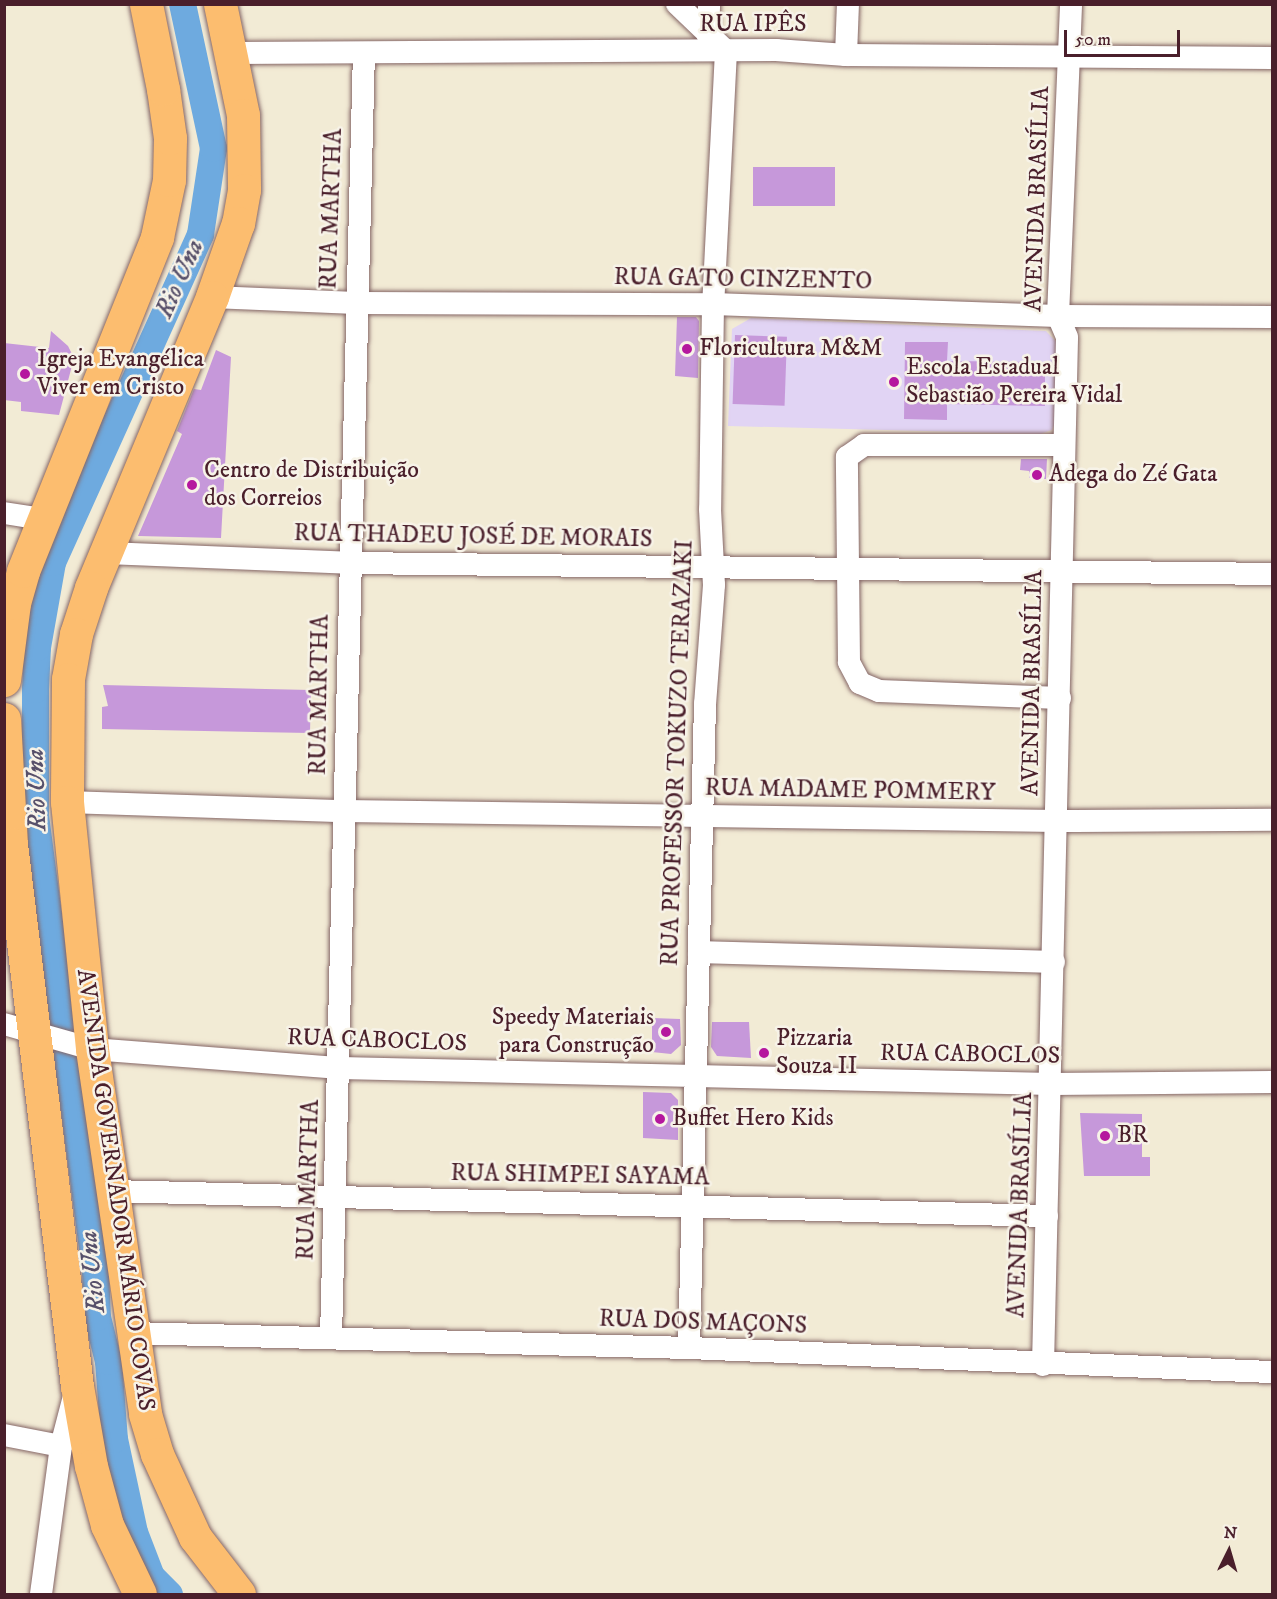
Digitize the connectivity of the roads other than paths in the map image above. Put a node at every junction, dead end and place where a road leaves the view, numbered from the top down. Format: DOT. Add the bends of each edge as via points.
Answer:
graph roads {
  1 [pos="146,4"];
  2 [pos="220,4"];
  3 [pos="677,4"];
  4 [pos="709,4"];
  5 [pos="848,4"];
  6 [pos="1071,4"];
  7 [pos="708,36"];
  8 [pos="726,51"];
  9 [pos="232,53"];
  10 [pos="364,54"];
  11 [pos="846,55"];
  12 [pos="1069,58"];
  13 [pos="1272,58"];
  14 [pos="212,297"];
  15 [pos="356,303"];
  16 [pos="713,304"];
  17 [pos="1058,316"];
  18 [pos="1272,317"];
  19 [pos="1064,445"];
  20 [pos="4,513"];
  21 [pos="42,519"];
  22 [pos="105,553"];
  23 [pos="350,563"];
  24 [pos="714,567"];
  25 [pos="848,571"];
  26 [pos="1063,574"];
  27 [pos="1272,574"];
  28 [pos="4,680"];
  29 [pos="1060,698"];
  30 [pos="4,719"];
  31 [pos="67,802"];
  32 [pos="344,811"];
  33 [pos="703,816"];
  34 [pos="1272,820"];
  35 [pos="1057,821"];
  36 [pos="699,952"];
  37 [pos="1054,962"];
  38 [pos="31,1030"];
  39 [pos="88,1048"];
  40 [pos="340,1068"];
  41 [pos="696,1077"];
  42 [pos="1272,1082"];
  43 [pos="1052,1084"];
  44 [pos="112,1191"];
  45 [pos="334,1198"];
  46 [pos="693,1206"];
  47 [pos="1047,1216"];
  48 [pos="131,1333"];
  49 [pos="331,1337"];
  50 [pos="689,1348"];
  51 [pos="1043,1365"];
  52 [pos="1272,1372"];
  53 [pos="77,1386"];
  54 [pos="4,1435"];
  55 [pos="61,1446"];
  56 [pos="41,1594"];
  57 [pos="140,1594"];
  58 [pos="239,1594"];
  1 -- 21 [label="highway" via="164,89 170,138 169,180 157,237"];
  2 -- 9 [label="highway, AVENIDA GOVERNADOR MÁRIO COVAS"];
  3 -- 7 [label="street"];
  4 -- 7 [label="street"];
  5 -- 11 [label="street"];
  6 -- 12 [label="street, AVENIDA BRASÍLIA"];
  7 -- 8 [label="street"];
  8 -- 10 [label="street, RUA IPÊS"];
  8 -- 11 [label="street, RUA IPÊS"];
  8 -- 16 [label="street, RUA PROFESSOR TOKUZO TERAZAKI"];
  9 -- 10 [label="street, RUA IPÊS"];
  9 -- 14 [label="highway, AVENIDA GOVERNADOR MÁRIO COVAS" via="243,115 244,190 238,223"];
  10 -- 15 [label="street, RUA MARTHA"];
  11 -- 12 [label="street, RUA IPÊS"];
  12 -- 13 [label="street, RUA IPÊS"];
  12 -- 17 [label="street, AVENIDA BRASÍLIA"];
  14 -- 15 [label="street, RUA GATO CINZENTO"];
  14 -- 22 [label="highway, AVENIDA GOVERNADOR MÁRIO COVAS"];
  15 -- 16 [label="street, RUA GATO CINZENTO"];
  15 -- 23 [label="street, RUA MARTHA"];
  16 -- 17 [label="street, RUA GATO CINZENTO"];
  16 -- 24 [label="street, RUA PROFESSOR TOKUZO TERAZAKI" via="710,509"];
  17 -- 18 [label="street, RUA GATO CINZENTO"];
  17 -- 19 [label="street, AVENIDA BRASÍLIA" via="1067,337"];
  19 -- 25 [label="street" via="856,447 847,457"];
  19 -- 26 [label="street, AVENIDA BRASÍLIA"];
  20 -- 21 [label="street"];
  21 -- 28 [label="highway" via="14,603"];
  22 -- 23 [label="street, RUA THADEU JOSÉ DE MORAIS"];
  22 -- 31 [label="highway, AVENIDA GOVERNADOR MÁRIO COVAS" via="76,634 68,679"];
  23 -- 24 [label="street, RUA THADEU JOSÉ DE MORAIS"];
  23 -- 32 [label="street, RUA MARTHA"];
  24 -- 25 [label="street, RUA THADEU JOSÉ DE MORAIS"];
  24 -- 33 [label="street, RUA PROFESSOR TOKUZO TERAZAKI"];
  25 -- 26 [label="street, RUA THADEU JOSÉ DE MORAIS"];
  25 -- 29 [label="street" via="849,662 853,674 869,688"];
  26 -- 27 [label="street, RUA THADEU JOSÉ DE MORAIS"];
  26 -- 29 [label="street, AVENIDA BRASÍLIA"];
  29 -- 35 [label="street, AVENIDA BRASÍLIA"];
  30 -- 38 [label="highway" via="11,844"];
  31 -- 32 [label="street, RUA MADAME POMMERY"];
  31 -- 39 [label="highway, AVENIDA GOVERNADOR MÁRIO COVAS"];
  32 -- 33 [label="street, RUA MADAME POMMERY"];
  32 -- 40 [label="street, RUA MARTHA"];
  33 -- 35 [label="street, RUA MADAME POMMERY"];
  33 -- 36 [label="street, RUA PROFESSOR TOKUZO TERAZAKI"];
  34 -- 35 [label="street, RUA MADAME POMMERY"];
  35 -- 37 [label="street, AVENIDA BRASÍLIA"];
  36 -- 37 [label="street"];
  36 -- 41 [label="street, RUA PROFESSOR TOKUZO TERAZAKI"];
  37 -- 43 [label="street, AVENIDA BRASÍLIA"];
  38 -- 39 [label="street, RUA CABOCLOS"];
  38 -- 53 [label="highway"];
  39 -- 40 [label="street, RUA CABOCLOS"];
  39 -- 44 [label="highway, AVENIDA GOVERNADOR MÁRIO COVAS"];
  40 -- 41 [label="street, RUA CABOCLOS"];
  40 -- 45 [label="street, RUA MARTHA"];
  41 -- 43 [label="street, RUA CABOCLOS"];
  41 -- 46 [label="street, RUA PROFESSOR TOKUZO TERAZAKI"];
  42 -- 43 [label="street, RUA CABOCLOS"];
  43 -- 47 [label="street, AVENIDA BRASÍLIA"];
  44 -- 45 [label="street, RUA SHIMPEI SAYAMA"];
  44 -- 48 [label="highway, AVENIDA GOVERNADOR MÁRIO COVAS"];
  45 -- 46 [label="street, RUA SHIMPEI SAYAMA"];
  45 -- 49 [label="street, RUA MARTHA"];
  46 -- 47 [label="street, RUA SHIMPEI SAYAMA"];
  46 -- 50 [label="street, RUA PROFESSOR TOKUZO TERAZAKI"];
  47 -- 51 [label="street, AVENIDA BRASÍLIA"];
  48 -- 49 [label="street, RUA DOS MAÇONS"];
  48 -- 58 [label="highway, AVENIDA GOVERNADOR MÁRIO COVAS" via="145,1414 177,1501 195,1537"];
  49 -- 50 [label="street, RUA DOS MAÇONS"];
  50 -- 51 [label="street, RUA DOS MAÇONS"];
  51 -- 52 [label="street, RUA DOS MAÇONS"];
  53 -- 55 [label="street"];
  53 -- 57 [label="highway" via="91,1466 107,1525"];
  54 -- 55 [label="street"];
  55 -- 56 [label="street"];
}
